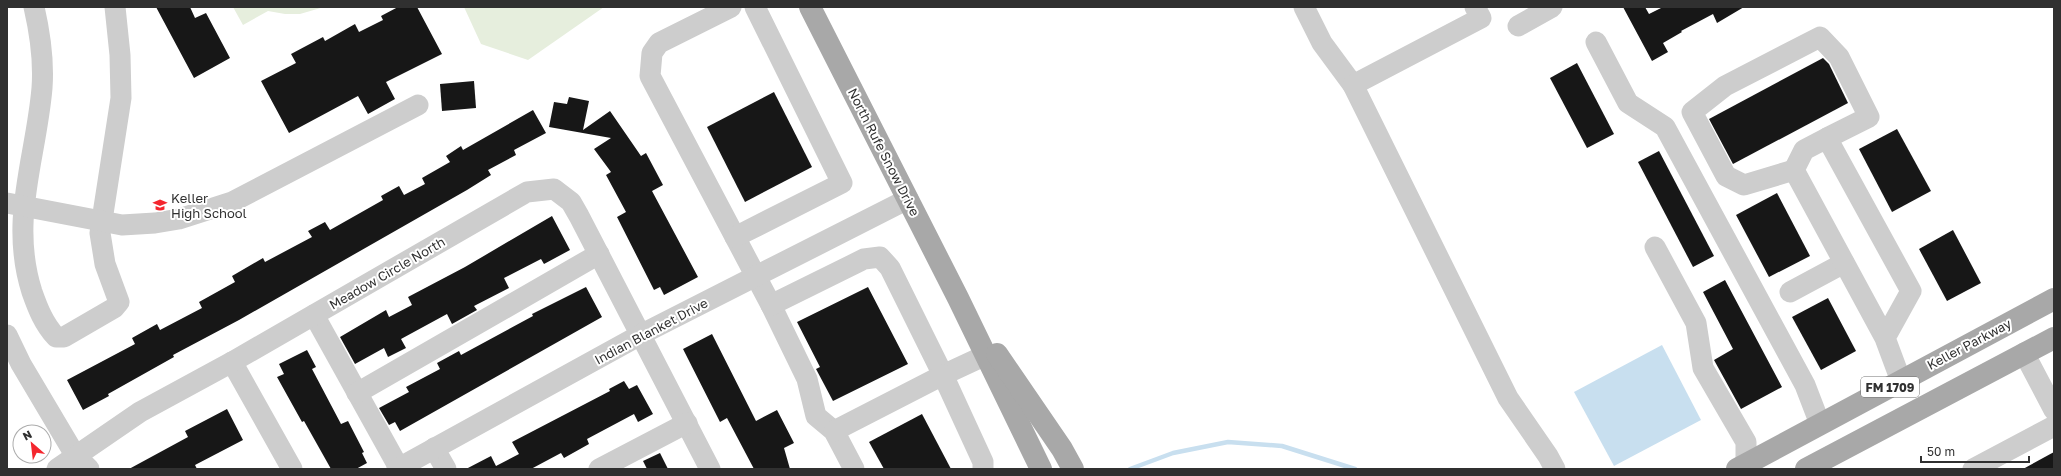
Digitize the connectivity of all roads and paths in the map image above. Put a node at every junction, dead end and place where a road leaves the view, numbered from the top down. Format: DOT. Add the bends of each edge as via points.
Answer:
graph roads {
  1 [pos="34,7"];
  2 [pos="115,7"];
  3 [pos="731,7"];
  4 [pos="754,7"];
  5 [pos="810,7"];
  6 [pos="1304,7"];
  7 [pos="1475,7"];
  8 [pos="1552,7"];
  9 [pos="1518,26"];
  10 [pos="1596,42"];
  11 [pos="1353,86"];
  12 [pos="418,105"];
  13 [pos="1827,138"];
  14 [pos="1794,170"];
  15 [pos="908,200"];
  16 [pos="15,205"];
  17 [pos="101,221"];
  18 [pos="734,237"];
  19 [pos="1655,247"];
  20 [pos="599,254"];
  21 [pos="1844,262"];
  22 [pos="755,276"];
  23 [pos="1790,292"];
  24 [pos="958,298"];
  25 [pos="2048,302"];
  26 [pos="771,305"];
  27 [pos="314,315"];
  28 [pos="642,334"];
  29 [pos="7,335"];
  30 [pos="1885,338"];
  31 [pos="2054,338"];
  32 [pos="2024,353"];
  33 [pos="986,355"];
  34 [pos="232,362"];
  35 [pos="944,375"];
  36 [pos="1900,381"];
  37 [pos="357,393"];
  38 [pos="2054,410"];
  39 [pos="687,423"];
  40 [pos="1820,424"];
  41 [pos="2054,426"];
  42 [pos="1882,428"];
  43 [pos="834,431"];
  44 [pos="434,448"];
  45 [pos="82,462"];
  46 [pos="1039,465"];
  47 [pos="1741,467"];
  48 [pos="398,468"];
  49 [pos="57,469"];
  50 [pos="292,469"];
  51 [pos="446,469"];
  52 [pos="599,469"];
  53 [pos="710,469"];
  54 [pos="854,469"];
  55 [pos="984,469"];
  56 [pos="1073,469"];
  57 [pos="1555,469"];
  58 [pos="1806,469"];
  59 [pos="1973,469"];
  1 -- 16 [label="street" via="42,55 42,88"];
  2 -- 17 [label="street" via="121,98"];
  3 -- 18 [label="street" via="659,43 652,53 650,76"];
  4 -- 18 [label="street" via="842,183"];
  5 -- 15 [label="main road, North Rufe Snow Drive"];
  6 -- 11 [label="street" via="1322,43"];
  7 -- 11 [label="street" via="1481,18"];
  8 -- 9 [label="street"];
  10 -- 40 [label="street" via="1628,103 1665,127 1805,385"];
  11 -- 57 [label="street" via="1508,398"];
  12 -- 17 [label="street" via="226,204 186,217 155,223 122,225"];
  13 -- 14 [label="street" via="1804,150"];
  13 -- 14 [label="street" via="1869,117 1839,57 1820,37 1725,86 1692,112 1726,176 1744,185"];
  13 -- 30 [label="street" via="1911,291"];
  14 -- 21 [label="street"];
  15 -- 22 [label="street, Indian Blanket Drive"];
  15 -- 24 [label="main road, North Rufe Snow Drive"];
  16 -- 17 [label="street"];
  16 -- 17 [label="street" via="28,279 39,312 56,337 64,337 114,308 119,302 105,264 100,232"];
  18 -- 22 [label="street"];
  19 -- 47 [label="street" via="1696,323 1703,368 1746,442"];
  20 -- 27 [label="street, Meadow Circle North" via="571,202 562,194 554,189 527,192"];
  20 -- 28 [label="street, Meadow Circle North"];
  20 -- 37 [label="street"];
  21 -- 23 [label="street"];
  21 -- 30 [label="street"];
  22 -- 26 [label="street"];
  22 -- 28 [label="street, Indian Blanket Drive"];
  24 -- 33 [label="main road, North Rufe Snow Drive"];
  24 -- 56 [label="main road, North Rufe Snow Drive" via="1062,448"];
  25 -- 32 [label="main road" via="2025,340"];
  25 -- 36 [label="main road, Keller Parkway / FM 1709"];
  26 -- 35 [label="street" via="864,259 880,257 890,268"];
  26 -- 43 [label="street" via="807,379 816,416"];
  27 -- 34 [label="street, Meadow Circle North"];
  27 -- 37 [label="street"];
  28 -- 39 [label="street, Meadow Circle North"];
  28 -- 44 [label="street, Indian Blanket Drive"];
  29 -- 45 [label="street" via="21,364"];
  30 -- 36 [label="street"];
  31 -- 32 [label="main road, FM 1709"];
  32 -- 38 [label="street"];
  32 -- 42 [label="main road, FM 1709"];
  33 -- 35 [label="street"];
  33 -- 46 [label="main road, North Rufe Snow Drive"];
  34 -- 45 [label="street, Meadow Circle North" via="140,412"];
  34 -- 50 [label="street"];
  35 -- 43 [label="street"];
  35 -- 55 [label="street"];
  36 -- 40 [label="main road, Keller Parkway / FM 1709"];
  36 -- 42 [label="main road" via="1893,408"];
  37 -- 48 [label="street"];
  39 -- 52 [label="street"];
  39 -- 53 [label="street, Meadow Circle North"];
  40 -- 47 [label="main road, Keller Parkway / FM 1709"];
  41 -- 59 [label="street"];
  42 -- 58 [label="main road, FM 1709"];
  43 -- 54 [label="street"];
  44 -- 48 [label="street, Indian Blanket Drive"];
  44 -- 51 [label="street"];
  45 -- 49 [label="street, Meadow Circle North"];
}
